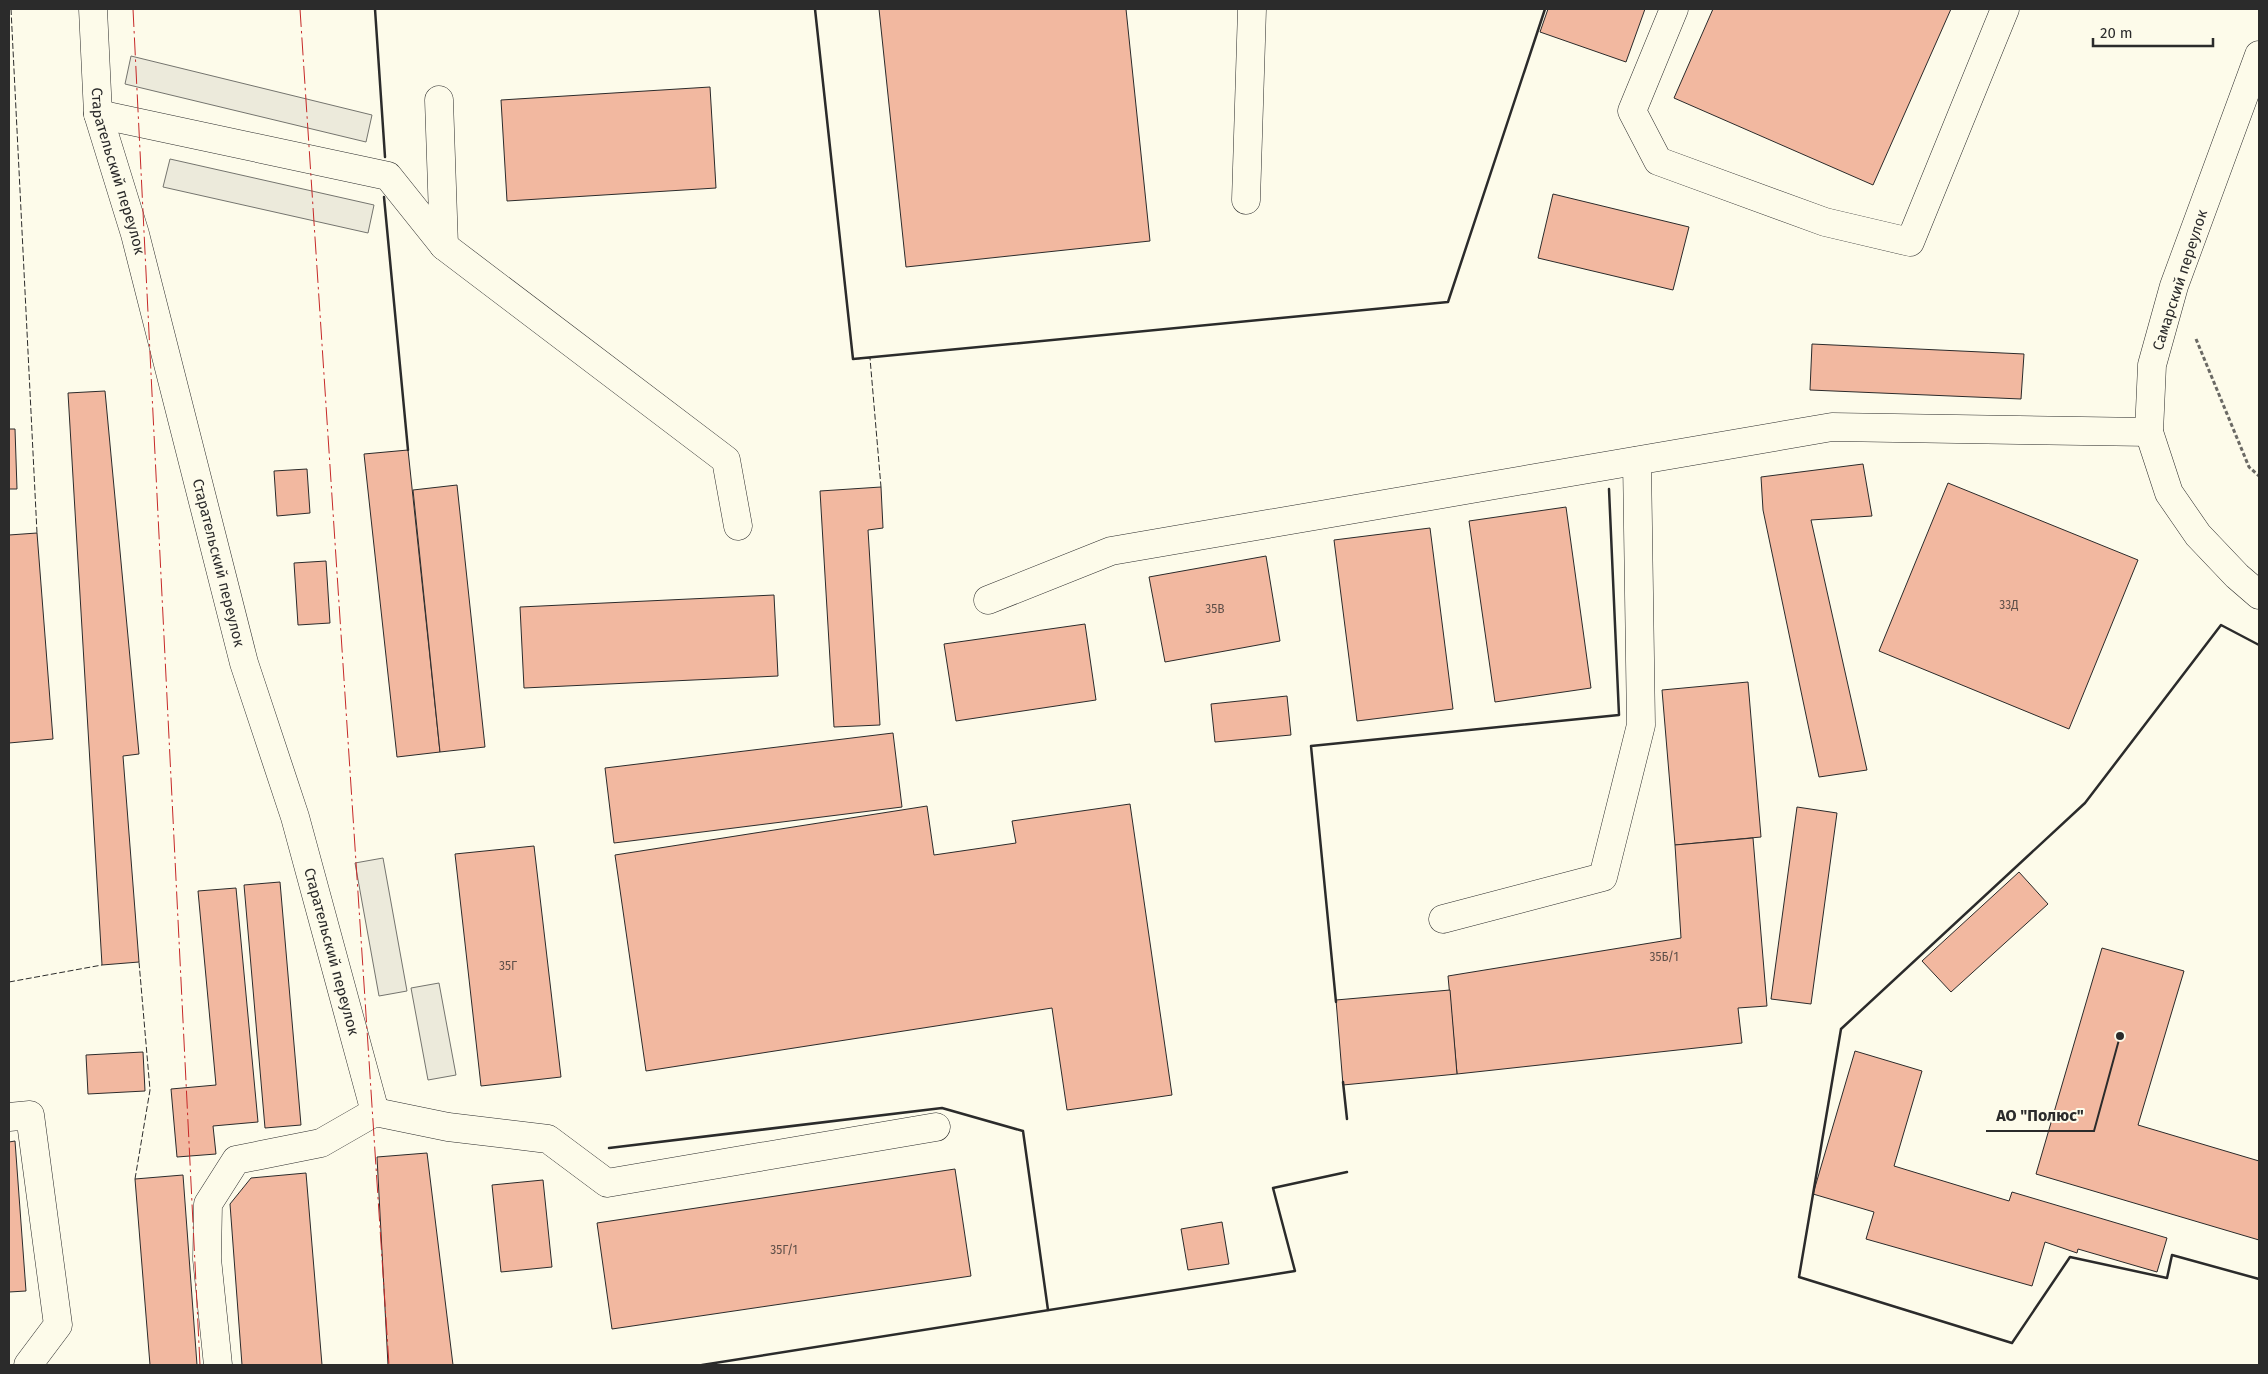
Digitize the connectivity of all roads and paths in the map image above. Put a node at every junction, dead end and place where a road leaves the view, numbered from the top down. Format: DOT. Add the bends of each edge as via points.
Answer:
graph roads {
  1 [pos="93,9"];
  2 [pos="1252,9"];
  3 [pos="1674,9"];
  4 [pos="2005,9"];
  5 [pos="2259,55"];
  6 [pos="439,100"];
  7 [pos="98,114"];
  8 [pos="1246,200"];
  9 [pos="444,246"];
  10 [pos="2174,286"];
  11 [pos="2150,432"];
  12 [pos="1636,461"];
  13 [pos="2259,476"];
  14 [pos="738,526"];
  15 [pos="2259,595"];
  16 [pos="988,600"];
  17 [pos="1443,919"];
  18 [pos="375,1112"];
  19 [pos="9,1117"];
  20 [pos="936,1127"];
  21 [pos="28,1365"];
  22 [pos="218,1365"];
  1 -- 7 [label="street, Старательский переулок"];
  2 -- 8 [label="street"];
  3 -- 4 [label="street" via="1632,111 1658,161 1825,222 1910,242"];
  5 -- 10 [label="street, Самарский переулок"];
  6 -- 9 [label="street"];
  7 -- 9 [label="street" via="388,176"];
  7 -- 18 [label="street, Старательский переулок" via="135,234 244,663 295,817"];
  9 -- 14 [label="street" via="726,460"];
  10 -- 11 [label="street, Самарский переулок" via="2152,365"];
  10 -- 13 [label="path" via="2249,467"];
  11 -- 12 [label="street" via="1832,427"];
  11 -- 15 [label="street, Самарский переулок" via="2169,493 2198,535"];
  12 -- 16 [label="street" via="1111,551"];
  12 -- 17 [label="street" via="1640,725 1603,877"];
  18 -- 20 [label="street" via="448,1127 548,1139 607,1183"];
  18 -- 22 [label="street" via="322,1143 236,1160 208,1204 208,1259"];
  19 -- 21 [label="street" via="30,1115 58,1325"];
}
